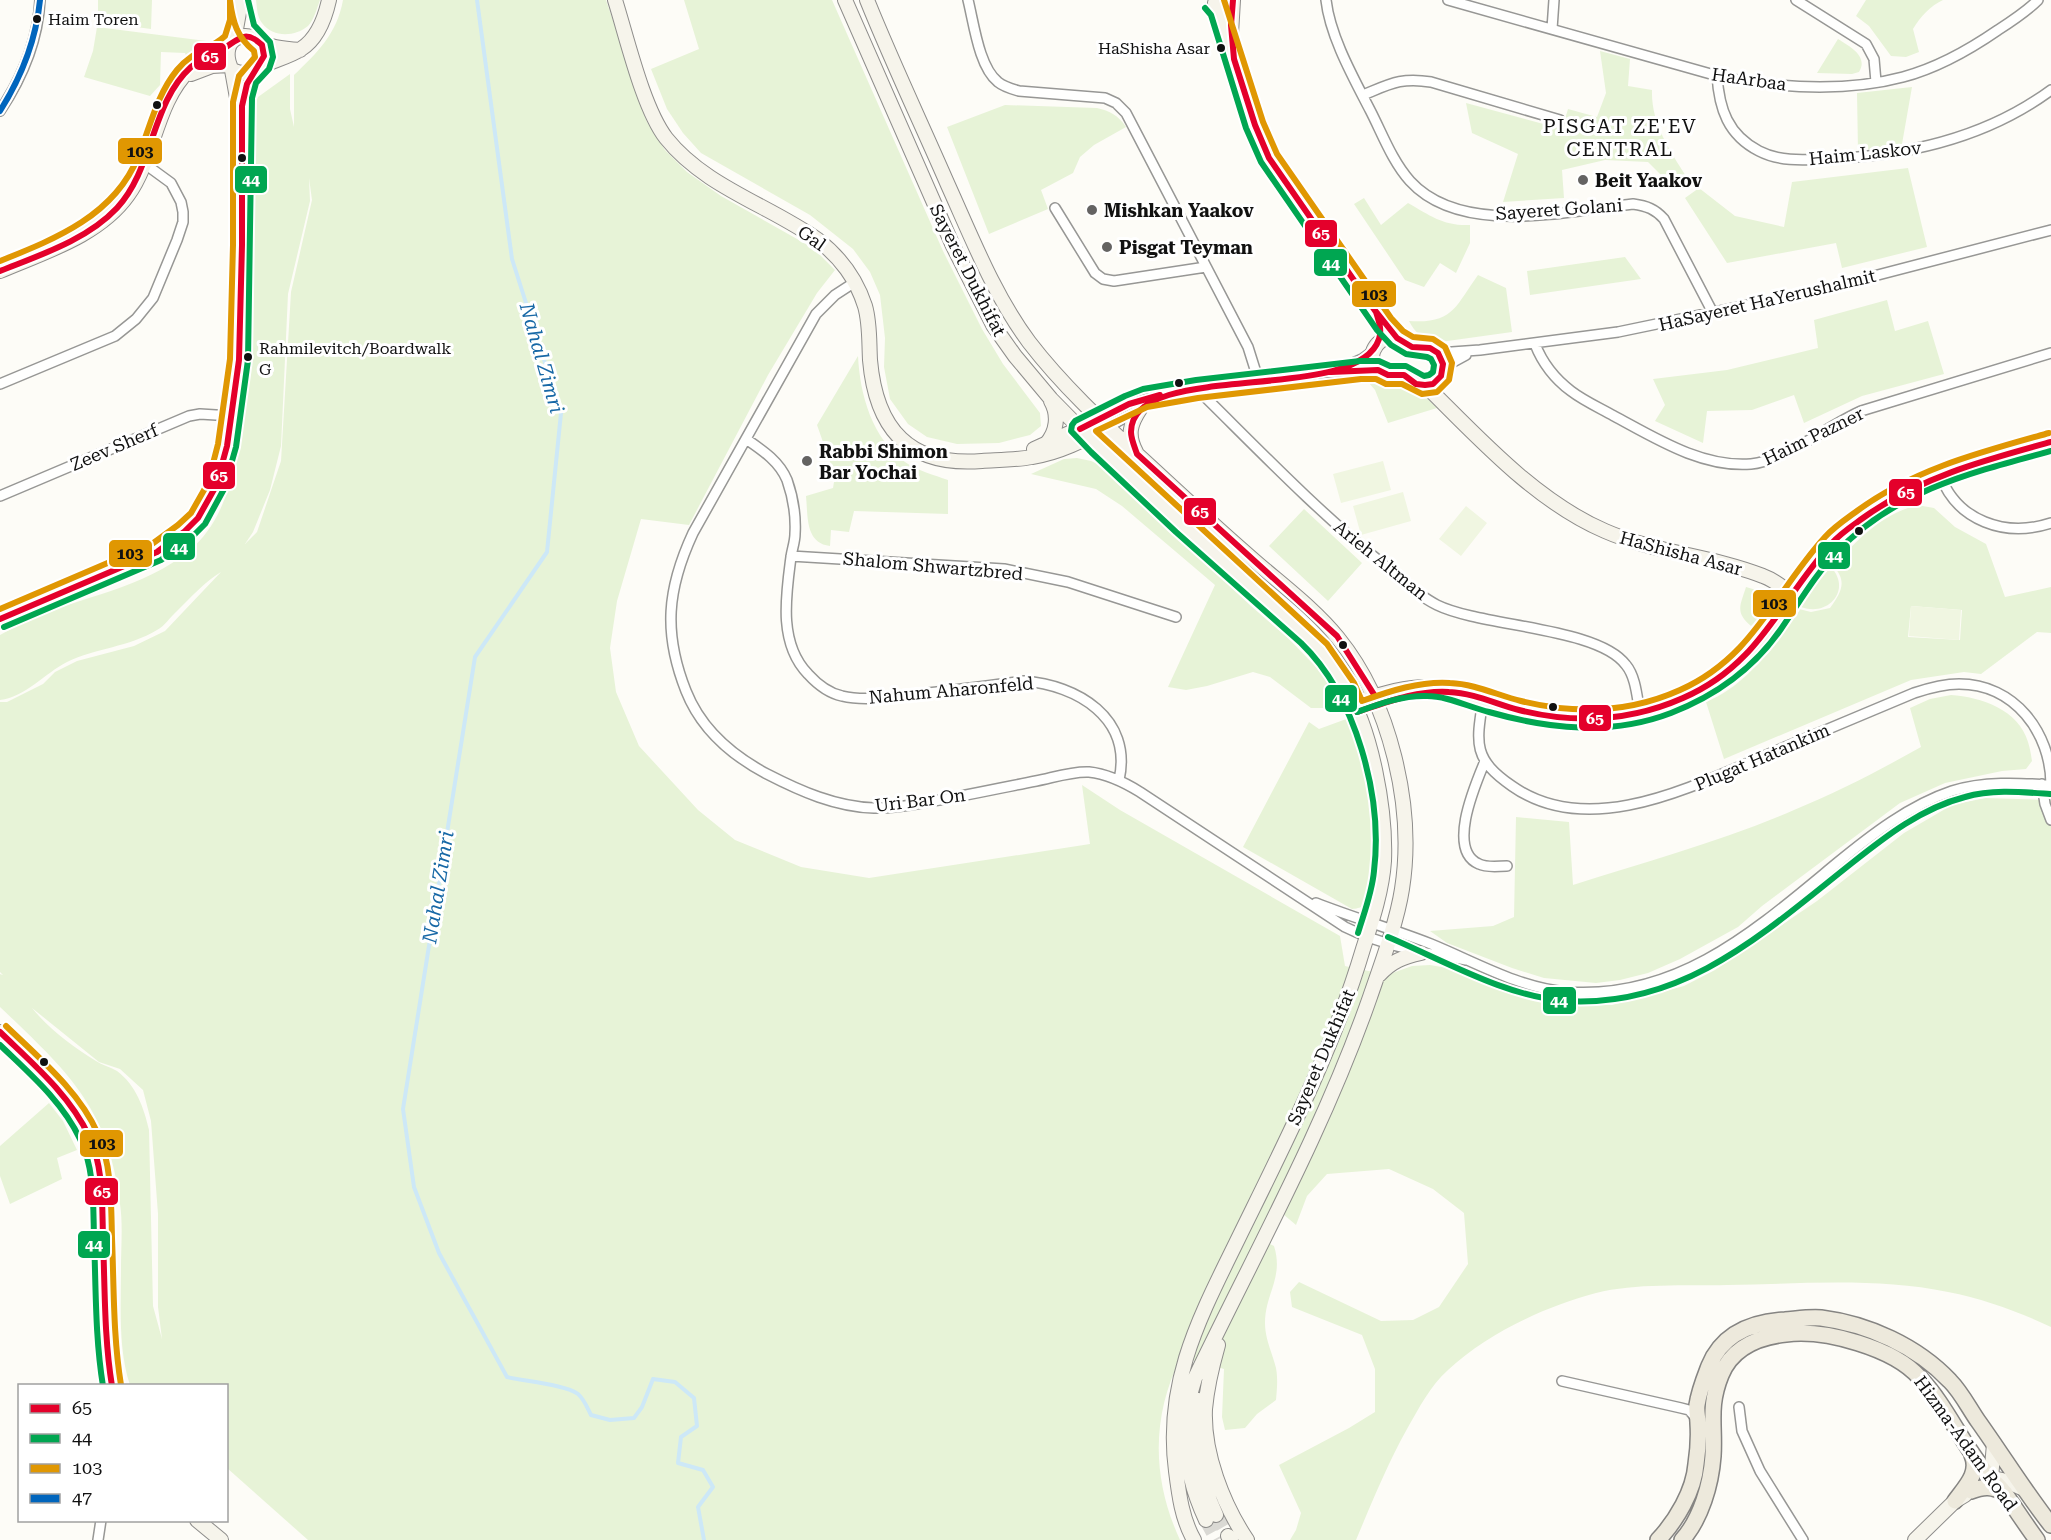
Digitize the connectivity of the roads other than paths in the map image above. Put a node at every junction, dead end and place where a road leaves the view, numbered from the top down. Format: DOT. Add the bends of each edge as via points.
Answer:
graph roads {
  1 [pos="40,0"];
  2 [pos="329,0"];
  3 [pos="615,0"];
  4 [pos="845,0"];
  5 [pos="867,0"];
  6 [pos="968,0"];
  7 [pos="1233,0"];
  8 [pos="1326,0"];
  9 [pos="1448,0"];
  10 [pos="1554,0"];
  11 [pos="1796,0"];
  12 [pos="2038,0"];
  13 [pos="1213,1"];
  14 [pos="240,4"];
  15 [pos="1552,29"];
  16 [pos="254,38"];
  17 [pos="231,43"];
  18 [pos="300,50"];
  19 [pos="1234,59"];
  20 [pos="231,67"];
  21 [pos="256,70"];
  22 [pos="1717,75"];
  23 [pos="181,79"];
  24 [pos="1876,82"];
  25 [pos="2051,90"];
  26 [pos="1363,95"];
  27 [pos="0,111"];
  28 [pos="241,120"];
  29 [pos="1560,120"];
  30 [pos="145,164"];
  31 [pos="1055,208"];
  32 [pos="2051,230"];
  33 [pos="1206,267"];
  34 [pos="0,272"];
  35 [pos="855,282"];
  36 [pos="1376,312"];
  37 [pos="1713,313"];
  38 [pos="1397,338"];
  39 [pos="1535,344"];
  40 [pos="1375,347"];
  41 [pos="1480,350"];
  42 [pos="1438,353"];
  43 [pos="2051,353"];
  44 [pos="1378,370"];
  45 [pos="1326,372"];
  46 [pos="1442,373"];
  47 [pos="1258,382"];
  48 [pos="0,384"];
  49 [pos="1425,386"];
  50 [pos="1197,389"];
  51 [pos="1166,394"];
  52 [pos="1051,399"];
  53 [pos="1140,409"];
  54 [pos="232,416"];
  55 [pos="1458,418"];
  56 [pos="1104,423"];
  57 [pos="1084,434"];
  58 [pos="746,439"];
  59 [pos="2051,442"];
  60 [pos="1045,445"];
  61 [pos="1137,454"];
  62 [pos="991,460"];
  63 [pos="1940,475"];
  64 [pos="0,496"];
  65 [pos="2051,523"];
  66 [pos="791,556"];
  67 [pos="1793,596"];
  68 [pos="1176,617"];
  69 [pos="0,619"];
  70 [pos="1376,700"];
  71 [pos="1483,700"];
  72 [pos="1355,707"];
  73 [pos="1640,713"];
  74 [pos="1485,761"];
  75 [pos="1119,780"];
  76 [pos="2048,785"];
  77 [pos="2051,819"];
  78 [pos="1507,866"];
  79 [pos="1303,897"];
  80 [pos="1371,922"];
  81 [pos="1391,929"];
  82 [pos="1367,936"];
  83 [pos="1387,943"];
  84 [pos="1421,953"];
  85 [pos="1466,960"];
  86 [pos="1377,976"];
  87 [pos="0,1032"];
  88 [pos="1225,1317"];
  89 [pos="1562,1381"];
  90 [pos="112,1384"];
  91 [pos="1700,1388"];
  92 [pos="1739,1407"];
  93 [pos="1681,1408"];
  94 [pos="1698,1423"];
  95 [pos="1994,1444"];
  96 [pos="1969,1449"];
  97 [pos="1991,1478"];
  98 [pos="2022,1488"];
  99 [pos="1971,1491"];
  100 [pos="2005,1493"];
  101 [pos="1955,1501"];
  102 [pos="1211,1518"];
  103 [pos="101,1522"];
  104 [pos="198,1522"];
  105 [pos="2051,1526"];
  106 [pos="98,1540"];
  107 [pos="221,1540"];
  108 [pos="1194,1540"];
  109 [pos="1247,1540"];
  110 [pos="1658,1540"];
  111 [pos="1682,1540"];
  112 [pos="1803,1540"];
  113 [pos="1915,1540"];
  114 [pos="2037,1540"];
  1 -- 27 [label="street" via="27,59"];
  2 -- 18 [label="street" via="318,31"];
  3 -- 35 [label="street, Gal" via="651,111 665,137 713,178 818,240 845,265"];
  4 -- 52 [label="street, Sayeret Dukhifat" via="988,317"];
  5 -- 56 [label="street, Sayeret Dukhifat" via="1010,314 1050,367"];
  6 -- 33 [label="street" via="985,66 998,82 1019,91 1105,98 1126,112"];
  7 -- 13 [label="street"];
  7 -- 19 [label="street"];
  8 -- 26 [label="street, Sayeret Golani" via="1330,23"];
  9 -- 15 [label="street, HaArbaa"];
  10 -- 15 [label="street"];
  11 -- 24 [label="street" via="1866,44 1874,59"];
  12 -- 24 [label="street, HaArbaa" via="1957,56 1904,77"];
  13 -- 19 [label="street"];
  14 -- 16 [label="street"];
  14 -- 17 [label="street"];
  15 -- 22 [label="street, HaArbaa"];
  16 -- 17 [label="street" via="244,36"];
  16 -- 18 [label="street"];
  16 -- 21 [label="street" via="265,55"];
  17 -- 20 [label="street" via="227,55"];
  17 -- 23 [label="street" via="190,68"];
  18 -- 21 [label="street"];
  19 -- 36 [label="street" via="1269,158"];
  20 -- 21 [label="street" via="240,74"];
  20 -- 23 [label="street" via="212,66"];
  20 -- 28 [label="street"];
  21 -- 28 [label="street" via="243,101"];
  22 -- 24 [label="street, HaArbaa" via="1793,85"];
  22 -- 25 [label="street, Haim Laskov" via="1718,98 1738,135 1771,157 1788,160 1866,156 1955,139 2010,117"];
  23 -- 30 [label="street" via="164,109"];
  26 -- 29 [label="street" via="1404,79 1417,80"];
  26 -- 37 [label="street, Sayeret Golani" via="1410,182 1436,201 1457,210 1493,216 1633,204 1656,210"];
  28 -- 54 [label="street" via="239,360"];
  30 -- 34 [label="street" via="127,197 98,224 71,241"];
  30 -- 48 [label="street" via="171,183 183,212 177,240 153,298 115,336"];
  31 -- 33 [label="street" via="1095,273 1104,279 1128,280"];
  32 -- 37 [label="street, HaSayeret HaYerushalmit" via="1820,290"];
  33 -- 47 [label="street" via="1248,347"];
  35 -- 58 [label="street, Uri Bar On" via="816,314"];
  35 -- 62 [label="street, Gal" via="869,326 870,360 878,402 894,432 925,454 958,461"];
  36 -- 38 [label="street"];
  36 -- 40 [label="street" via="1379,325"];
  37 -- 39 [label="street, HaSayeret HaYerushalmit"];
  38 -- 40 [label="street" via="1385,338"];
  38 -- 42 [label="street" via="1412,347 1430,348"];
  39 -- 41 [label="street, HaSayeret HaYerushalmit"];
  39 -- 43 [label="street, Haim Pazner" via="1549,369 1588,402 1689,454 1741,464 1773,459 1862,411"];
  40 -- 44 [label="street" via="1373,360"];
  40 -- 45 [label="street" via="1355,363"];
  41 -- 42 [label="street, HaSayeret HaYerushalmit"];
  41 -- 46 [label="street, HaSayeret HaYerushalmit" via="1464,355"];
  42 -- 46 [label="street, HaShisha Asar" via="1443,361"];
  44 -- 45 [label="street"];
  44 -- 49 [label="street" via="1388,375 1404,375"];
  45 -- 47 [label="street"];
  46 -- 49 [label="street" via="1433,384"];
  46 -- 55 [label="street, HaShisha Asar" via="1444,398"];
  47 -- 50 [label="street"];
  49 -- 55 [label="street, HaShisha Asar"];
  50 -- 51 [label="street"];
  50 -- 73 [label="street, Arieh Altman" via="1291,482 1416,591 1446,609 1602,647 1627,666"];
  51 -- 53 [label="street"];
  51 -- 56 [label="street" via="1129,404"];
  52 -- 57 [label="street, Sayeret Dukhifat"];
  52 -- 60 [label="street" via="1056,418 1052,438"];
  53 -- 56 [label="street"];
  53 -- 61 [label="street" via="1130,431 1130,442"];
  54 -- 64 [label="street, Zeev Sherf" via="189,416"];
  54 -- 69 [label="street" via="216,486 198,518 184,532 141,560"];
  55 -- 67 [label="street, HaShisha Asar" via="1554,502 1587,522 1634,542 1764,576"];
  56 -- 57 [label="street, Gal"];
  56 -- 61 [label="street, Sayeret Dukhifat"];
  57 -- 60 [label="street, Gal"];
  57 -- 62 [label="street, Gal" via="1042,455"];
  57 -- 72 [label="street, Sayeret Dukhifat" via="1321,651"];
  58 -- 66 [label="street, Nahum Aharonfeld" via="767,454 787,480 795,517"];
  58 -- 75 [label="street, Uri Bar On" via="681,558 671,601 674,652 681,678 692,706 721,744 799,790 874,808 1087,772"];
  59 -- 63 [label="street"];
  60 -- 62 [label="street, Gal"];
  61 -- 70 [label="street, Sayeret Dukhifat" via="1337,636"];
  63 -- 65 [label="street" via="1958,506 1972,516 2020,529"];
  63 -- 67 [label="street" via="1902,491 1843,533"];
  66 -- 68 [label="street, Shalom Shwartzbred" via="1004,570 1068,582"];
  66 -- 75 [label="street, Nahum Aharonfeld" via="786,610 789,638 804,671 830,692 844,697 885,698 1024,681 1064,688 1097,708 1109,723 1121,756"];
  67 -- 73 [label="street" via="1762,639 1728,672 1685,698"];
  70 -- 71 [label="street" via="1450,692"];
  70 -- 72 [label="street"];
  70 -- 81 [label="street, Sayeret Dukhifat" via="1391,744 1404,824 1402,892"];
  71 -- 73 [label="street" via="1550,717 1586,720"];
  71 -- 74 [label="street" via="1479,752"];
  72 -- 80 [label="street, Sayeret Dukhifat" via="1370,750 1382,826 1384,861"];
  74 -- 76 [label="street, Plugat Hatankim" via="1497,776 1529,798 1549,805 1595,809 1624,806 1674,793 1914,693 1959,684 1993,691 2026,714 2044,746 2051,769"];
  74 -- 78 [label="street" via="1470,798 1464,835 1466,850 1481,865"];
  75 -- 79 [label="street, Uri Bar On"];
  76 -- 77 [label="street, Plugat Hatankim" via="2045,804"];
  76 -- 85 [label="street" via="1990,784 1937,797 1861,844 1740,940 1657,983 1612,991 1567,992 1527,984"];
  79 -- 80 [label="street, Uri Bar On"];
  79 -- 82 [label="street, Uri Bar On" via="1336,922"];
  80 -- 81 [label="street, Uri Bar On"];
  80 -- 82 [label="street, Sayeret Dukhifat"];
  81 -- 83 [label="street, Sayeret Dukhifat"];
  81 -- 85 [label="street, Uri Bar On"];
  82 -- 83 [label="street, Uri Bar On"];
  82 -- 108 [label="street, Sayeret Dukhifat" via="1337,1029 1189,1344 1178,1394 1173,1449 1182,1509"];
  83 -- 84 [label="street, Uri Bar On"];
  83 -- 86 [label="street, Sayeret Dukhifat"];
  84 -- 85 [label="street, Uri Bar On"];
  84 -- 86 [label="street" via="1390,962"];
  86 -- 88 [label="street, Sayeret Dukhifat" via="1335,1087"];
  87 -- 90 [label="street" via="64,1098 95,1154 102,1194"];
  88 -- 102 [label="street, Sayeret Dukhifat" via="1202,1379 1196,1424"];
  88 -- 109 [label="street" via="1210,1373 1206,1425 1219,1482"];
  89 -- 93 [label="street"];
  91 -- 93 [label="street" via="1696,1398"];
  91 -- 94 [label="main road, Hizma-Adam Road"];
  91 -- 95 [label="main road, Hizma-Adam Road" via="1719,1348 1748,1326 1821,1318 1903,1344 1928,1361 1951,1382"];
  92 -- 112 [label="street" via="1742,1431 1760,1471"];
  93 -- 94 [label="street" via="1694,1414"];
  94 -- 110 [label="main road, Hizma-Adam Road" via="1696,1467 1687,1496"];
  95 -- 97 [label="street"];
  95 -- 98 [label="main road, Hizma-Adam Road"];
  96 -- 97 [label="main road, Hizma-Adam Road"];
  96 -- 101 [label="main road" via="1975,1468"];
  96 -- 111 [label="main road, Hizma-Adam Road" via="1919,1375 1887,1354 1850,1340 1815,1333 1767,1336 1734,1353 1722,1373 1715,1393 1713,1455 1707,1486 1702,1505"];
  97 -- 98 [label="street"];
  97 -- 99 [label="street"];
  97 -- 100 [label="main road, Hizma-Adam Road"];
  98 -- 105 [label="main road, Hizma-Adam Road"];
  99 -- 100 [label="main road" via="1991,1487"];
  99 -- 101 [label="street"];
  100 -- 114 [label="main road, Hizma-Adam Road"];
  101 -- 113 [label="street"];
  103 -- 106 [label="street"];
  104 -- 107 [label="street"];
}
